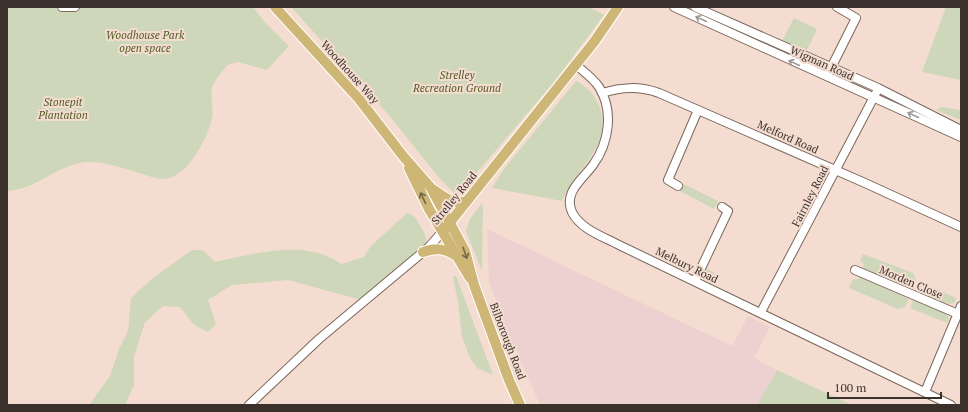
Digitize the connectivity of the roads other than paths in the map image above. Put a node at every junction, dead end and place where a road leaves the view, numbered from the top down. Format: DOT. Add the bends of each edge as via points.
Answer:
graph roads {
  1 [pos="62,7"];
  2 [pos="75,7"];
  3 [pos="275,7"];
  4 [pos="618,7"];
  5 [pos="674,7"];
  6 [pos="695,7"];
  7 [pos="837,7"];
  8 [pos="575,64"];
  9 [pos="831,67"];
  10 [pos="827,78"];
  11 [pos="878,88"];
  12 [pos="602,93"];
  13 [pos="874,97"];
  14 [pos="698,110"];
  15 [pos="961,130"];
  16 [pos="961,137"];
  17 [pos="403,156"];
  18 [pos="836,170"];
  19 [pos="678,186"];
  20 [pos="431,188"];
  21 [pos="468,201"];
  22 [pos="722,207"];
  23 [pos="451,222"];
  24 [pos="961,227"];
  25 [pos="443,231"];
  26 [pos="422,252"];
  27 [pos="455,256"];
  28 [pos="855,270"];
  29 [pos="695,282"];
  30 [pos="474,285"];
  31 [pos="959,310"];
  32 [pos="761,312"];
  33 [pos="925,392"];
  34 [pos="249,405"];
  35 [pos="520,405"];
  36 [pos="952,405"];
  1 -- 2 [label="street"];
  3 -- 17 [label="main road, Woodhouse Way" via="359,99"];
  4 -- 8 [label="main road, Strelley Road"];
  10 -- 5 [label="street, Wigman Road, one-way"];
  6 -- 9 [label="street, Wigman Road"];
  7 -- 9 [label="street" via="856,18"];
  8 -- 12 [label="street, Melbury Road" via="599,86"];
  8 -- 21 [label="main road, Strelley Road"];
  9 -- 10 [label="street"];
  9 -- 11 [label="street, Wigman Road"];
  10 -- 13 [label="street, Wigman Road"];
  11 -- 13 [label="street, Fairnley Road"];
  11 -- 15 [label="street, Wigman Road"];
  12 -- 14 [label="street, Melford Road" via="630,87 645,88"];
  12 -- 29 [label="street, Melbury Road" via="607,109 607,138 596,161 572,193 570,204 573,213 594,232"];
  16 -- 13 [label="street, Wigman Road, one-way"];
  13 -- 18 [label="street, Fairnley Road"];
  14 -- 18 [label="street, Melford Road"];
  14 -- 19 [label="street" via="668,180"];
  17 -- 20 [label="main road, Woodhouse Way"];
  25 -- 17 [label="main road, Woodhouse Way, one-way"];
  18 -- 24 [label="street, Melford Road"];
  18 -- 32 [label="street, Fairnley Road"];
  20 -- 21 [label="main road" via="453,202"];
  20 -- 23 [label="main road, Woodhouse Way"];
  21 -- 23 [label="main road, Strelley Road"];
  22 -- 29 [label="street" via="728,211"];
  23 -- 25 [label="main road, Strelley Road"];
  23 -- 30 [label="main road, Bilborough Road, one-way" via="465,250"];
  25 -- 26 [label="street, Strelley Road"];
  25 -- 27 [label="main road, Bilborough Road"];
  26 -- 27 [label="main road" via="439,248"];
  26 -- 34 [label="street, Strelley Road" via="319,339"];
  27 -- 30 [label="main road, Bilborough Road"];
  28 -- 31 [label="street, Morden Close"];
  29 -- 32 [label="street, Melbury Road"];
  30 -- 35 [label="main road, Bilborough Road"];
  31 -- 33 [label="street"];
  32 -- 33 [label="street, Melbury Road"];
  33 -- 36 [label="street, Melbury Road"];
}
